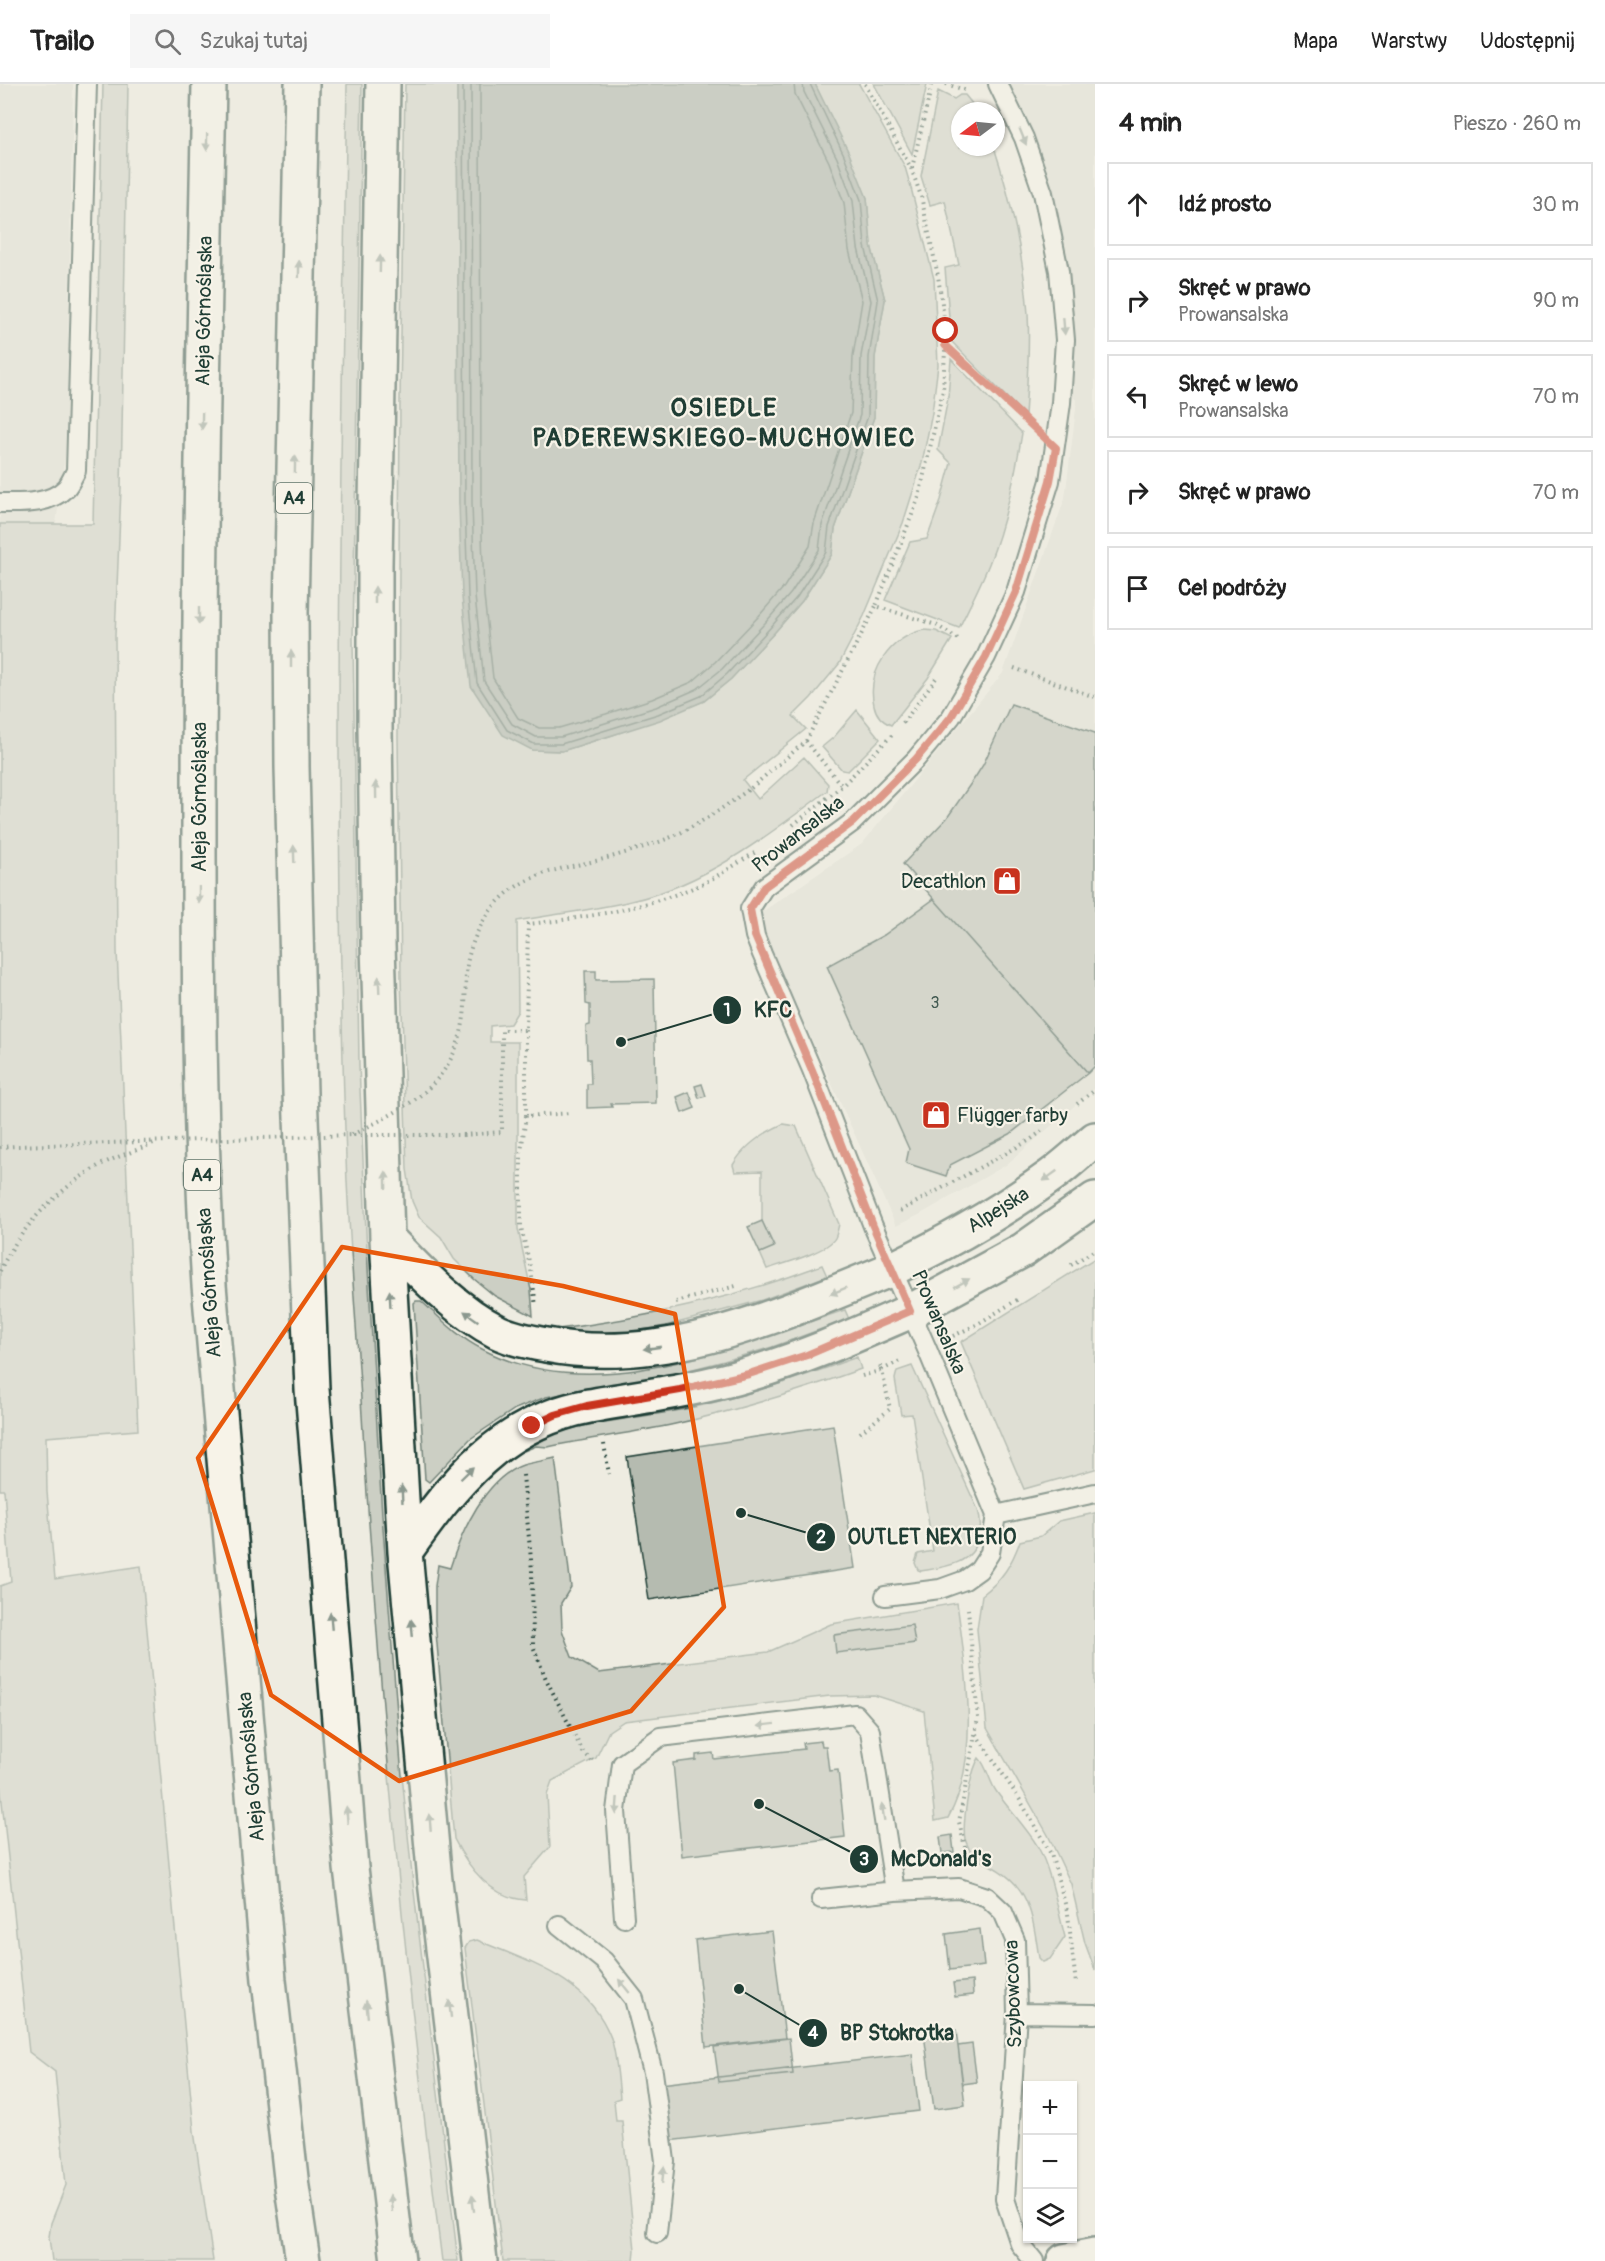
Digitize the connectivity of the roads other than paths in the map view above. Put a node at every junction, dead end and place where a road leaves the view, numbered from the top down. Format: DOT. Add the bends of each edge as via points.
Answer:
graph roads {
  1 [pos="87,84"];
  2 [pos="208,84"];
  3 [pos="302,84"];
  4 [pos="383,84"];
  5 [pos="998,84"];
  6 [pos="0,503"];
  7 [pos="1095,1139"];
  8 [pos="1095,1199"];
  9 [pos="387,1238"];
  10 [pos="892,1269"];
  11 [pos="910,1311"];
  12 [pos="1095,1492"];
  13 [pos="996,1515"];
  14 [pos="405,1552"];
  15 [pos="885,1596"];
  16 [pos="895,1891"];
  17 [pos="821,1899"];
  18 [pos="624,1918"];
  19 [pos="559,1925"];
  20 [pos="1017,2013"];
  21 [pos="1087,2014"];
  22 [pos="657,2233"];
  23 [pos="1095,2255"];
  24 [pos="303,2261"];
  25 [pos="398,2261"];
  26 [pos="480,2261"];
  27 [pos="1034,2261"];
  28 [pos="1064,2261"];
  1 -- 6 [label="lane" via="76,471 66,488 50,498 36,503"];
  2 -- 24 [label="main road, Aleja Górnośląska / A4, one-way" via="199,572 202,1190 269,1980"];
  25 -- 3 [label="main road, A4, one-way" via="351,1868 312,1389 292,767 291,613"];
  9 -- 4 [label="main road, one-way" via="375,728"];
  5 -- 10 [label="lane, Prowansalska, one-way" via="1024,138 1039,182 1059,270 1065,340 1050,481 1016,592 986,657 951,717 916,759 853,822 764,887 750,909 762,954"];
  7 -- 10 [label="main road, Alpejska, one-way" via="1015,1200 937,1248"];
  11 -- 8 [label="main road, one-way" via="1023,1250"];
  10 -- 9 [label="main road, Alpejska, one-way" via="734,1329 629,1351 573,1350 524,1341 500,1333 471,1316"];
  14 -- 9 [label="main road, one-way"];
  10 -- 11 [label="lane, Prowansalska"];
  11 -- 13 [label="lane, Prowansalska"];
  14 -- 11 [label="main road, one-way" via="463,1476 508,1438 555,1415 749,1374 807,1355"];
  12 -- 13 [label="lane"];
  13 -- 15 [label="lane" via="990,1553 979,1570 965,1580 940,1588"];
  26 -- 14 [label="main road, one-way" via="435,1881"];
  16 -- 17 [label="lane, Szybowcowa"];
  16 -- 18 [label="lane, one-way" via="870,1731 855,1714 660,1737 622,1764 616,1811"];
  16 -- 20 [label="lane, Szybowcowa" via="959,1888 987,1897 1003,1912 1014,1940"];
  22 -- 19 [label="lane, one-way" via="665,2161 653,2072 634,1999 604,1961"];
  20 -- 21 [label="lane"];
  20 -- 27 [label="lane, Szybowcowa" via="1005,2199 1020,2244"];
  23 -- 28 [label="main road"];
}
